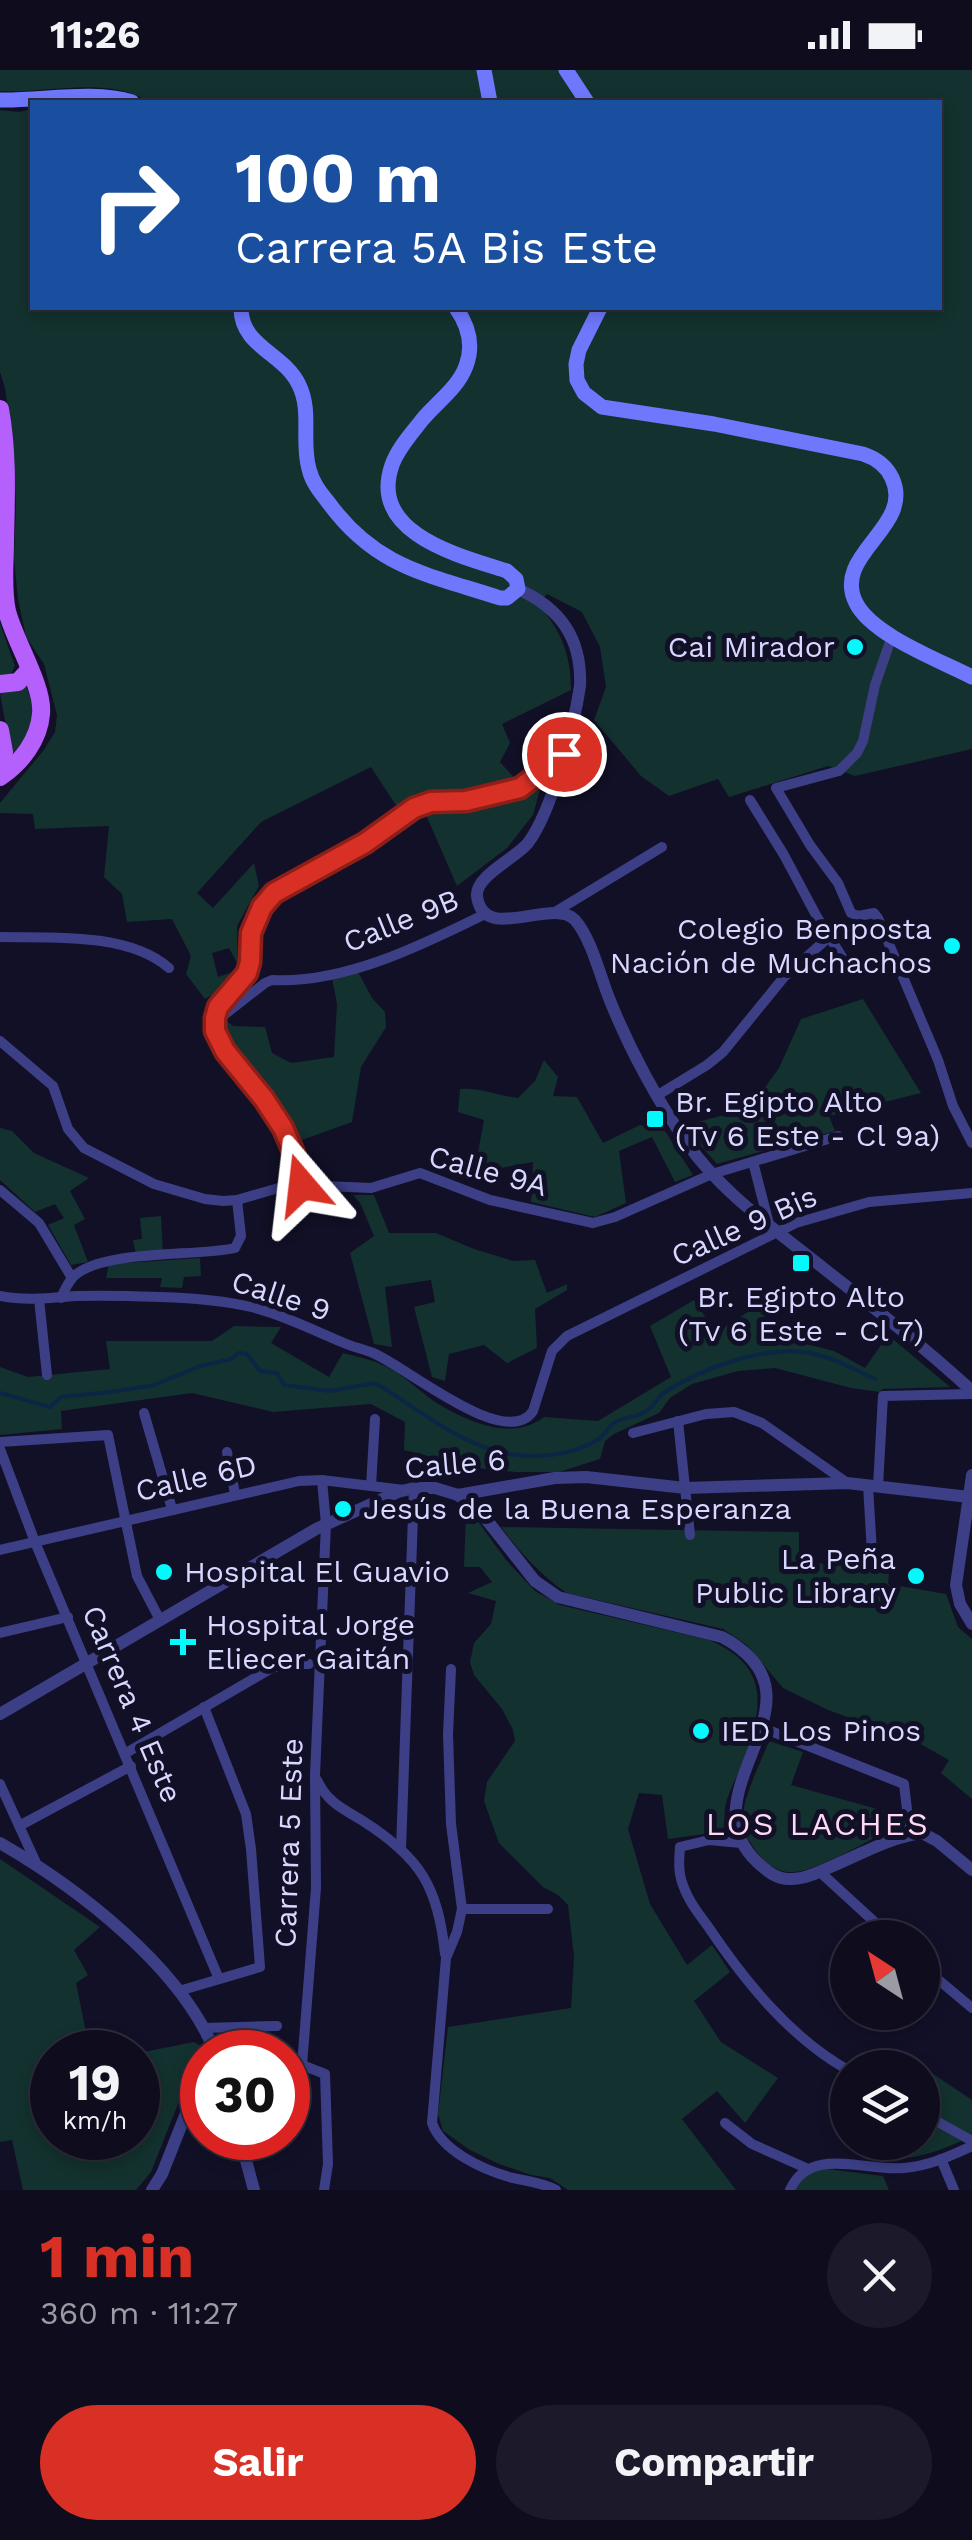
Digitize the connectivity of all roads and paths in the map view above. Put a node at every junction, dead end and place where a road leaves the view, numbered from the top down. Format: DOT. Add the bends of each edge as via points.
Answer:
graph roads {
  1 [pos="484,70"];
  2 [pos="566,70"];
  3 [pos="0,100"];
  4 [pos="124,100"];
  5 [pos="490,100"];
  6 [pos="586,100"];
  7 [pos="240,310"];
  8 [pos="457,310"];
  9 [pos="599,310"];
  10 [pos="0,409"];
  11 [pos="518,589"];
  12 [pos="892,636"];
  13 [pos="28,670"];
  14 [pos="972,677"];
  15 [pos="0,684"];
  16 [pos="0,730"];
  17 [pos="564,754"];
  18 [pos="1,772"];
  19 [pos="750,800"];
  20 [pos="662,846"];
  21 [pos="555,912"];
  22 [pos="485,914"];
  23 [pos="829,936"];
  24 [pos="0,937"];
  25 [pos="847,965"];
  26 [pos="169,968"];
  27 [pos="214,1023"];
  28 [pos="0,1040"];
  29 [pos="658,1095"];
  30 [pos="838,1136"];
  31 [pos="972,1143"];
  32 [pos="753,1162"];
  33 [pos="712,1174"];
  34 [pos="302,1185"];
  35 [pos="0,1190"];
  36 [pos="972,1193"];
  37 [pos="237,1200"];
  38 [pos="774,1228"];
  39 [pos="72,1278"];
  40 [pos="0,1296"];
  41 [pos="61,1298"];
  42 [pos="40,1300"];
  43 [pos="47,1375"];
  44 [pos="972,1392"];
  45 [pos="144,1413"];
  46 [pos="376,1419"];
  47 [pos="527,1419"];
  48 [pos="678,1421"];
  49 [pos="632,1433"];
  50 [pos="0,1445"];
  51 [pos="227,1452"];
  52 [pos="972,1474"];
  53 [pos="322,1480"];
  54 [pos="847,1483"];
  55 [pos="371,1486"];
  56 [pos="873,1486"];
  57 [pos="685,1488"];
  58 [pos="410,1489"];
  59 [pos="235,1494"];
  60 [pos="458,1494"];
  61 [pos="969,1497"];
  62 [pos="172,1510"];
  63 [pos="125,1520"];
  64 [pos="326,1524"];
  65 [pos="690,1535"];
  66 [pos="35,1542"];
  67 [pos="0,1550"];
  68 [pos="872,1553"];
  69 [pos="68,1617"];
  70 [pos="968,1618"];
  71 [pos="160,1620"];
  72 [pos="0,1632"];
  73 [pos="88,1662"];
  74 [pos="309,1664"];
  75 [pos="451,1669"];
  76 [pos="204,1707"];
  77 [pos="0,1714"];
  78 [pos="763,1728"];
  79 [pos="126,1753"];
  80 [pos="131,1766"];
  81 [pos="315,1775"];
  82 [pos="0,1784"];
  83 [pos="19,1826"];
  84 [pos="910,1834"];
  85 [pos="0,1840"];
  86 [pos="741,1843"];
  87 [pos="401,1849"];
  88 [pos="37,1864"];
  89 [pos="972,1870"];
  90 [pos="820,1872"];
  91 [pos="462,1909"];
  92 [pos="548,1909"];
  93 [pos="872,1920"];
  94 [pos="446,1958"];
  95 [pos="219,1979"];
  96 [pos="940,1981"];
  97 [pos="179,1991"];
  98 [pos="972,2008"];
  99 [pos="277,2026"];
  100 [pos="204,2028"];
  101 [pos="830,2059"];
  102 [pos="725,2123"];
  103 [pos="940,2124"];
  104 [pos="180,2129"];
  105 [pos="972,2144"];
  106 [pos="941,2159"];
  107 [pos="246,2160"];
  108 [pos="806,2168"];
  109 [pos="154,2189"];
  110 [pos="254,2190"];
  111 [pos="324,2190"];
  112 [pos="556,2190"];
  113 [pos="790,2190"];
  114 [pos="954,2190"];
  1 -- 5 [label="main road"];
  2 -- 6 [label="main road"];
  3 -- 4 [label="main road"];
  7 -- 11 [label="main road" via="248,334 299,384 309,469 345,526 396,563 500,598"];
  8 -- 11 [label="main road" via="469,338 467,363 399,450 389,498 416,534 508,571"];
  9 -- 12 [label="main road" via="576,364 584,393 602,408 863,454 887,469 896,489 894,510 855,567 851,586 862,614"];
  10 -- 13 [label="main road" via="5,596"];
  11 -- 17 [label="street" via="553,609 576,649 580,686"];
  12 -- 14 [label="main road"];
  12 -- 31 [label="street" via="857,753 838,771 776,788 851,912 878,918"];
  13 -- 15 [label="main road" via="18,682"];
  13 -- 18 [label="main road" via="40,696 38,731 24,755"];
  16 -- 18 [label="main road"];
  17 -- 22 [label="street" via="530,840 478,888"];
  17 -- 27 [label="street" via="520,788 414,808 274,893 253,924 247,973 221,1002"];
  19 -- 23 [label="street"];
  20 -- 21 [label="street, Calle 9B"];
  21 -- 22 [label="street, Calle 9B" via="496,919"];
  21 -- 29 [label="street" via="579,926"];
  22 -- 27 [label="street, Calle 9B" via="420,946 325,977 272,980"];
  23 -- 25 [label="street"];
  23 -- 29 [label="street" via="776,985 723,1052"];
  24 -- 26 [label="street" via="126,946"];
  27 -- 34 [label="street" via="225,1051 283,1128"];
  28 -- 37 [label="street, Calle 9A" via="53,1086 68,1130 84,1148 170,1190"];
  29 -- 33 [label="street"];
  30 -- 32 [label="street, Calle 9A"];
  32 -- 33 [label="street, Calle 9A"];
  32 -- 38 [label="street"];
  33 -- 34 [label="street, Calle 9A" via="593,1223 478,1196 426,1174 371,1188"];
  33 -- 38 [label="street"];
  34 -- 37 [label="street, Calle 9A"];
  35 -- 39 [label="street" via="38,1223"];
  36 -- 38 [label="street, Calle 9 Bis" via="869,1202"];
  37 -- 39 [label="street" via="241,1236 232,1250 128,1258"];
  38 -- 44 [label="street"];
  38 -- 47 [label="street, Calle 9 Bis" via="567,1336 552,1351"];
  39 -- 41 [label="street"];
  40 -- 42 [label="street, Calle 9"];
  41 -- 42 [label="street, Calle 9"];
  41 -- 47 [label="street, Calle 9" via="164,1297 247,1306 384,1358 479,1415"];
  42 -- 43 [label="street"];
  44 -- 56 [label="street" via="883,1396"];
  45 -- 62 [label="street"];
  46 -- 55 [label="street"];
  48 -- 49 [label="street"];
  48 -- 54 [label="street" via="715,1412 748,1416"];
  48 -- 57 [label="street"];
  50 -- 63 [label="street" via="108,1435"];
  50 -- 66 [label="street, Carrera 4 Este"];
  51 -- 59 [label="street"];
  52 -- 61 [label="street"];
  53 -- 55 [label="street, Calle 6D"];
  53 -- 59 [label="street, Calle 6D"];
  53 -- 64 [label="street, Carrera 5 Este"];
  54 -- 56 [label="street, Calle 6"];
  54 -- 57 [label="street, Calle 6"];
  55 -- 58 [label="street, Calle 6D"];
  56 -- 61 [label="street, Calle 6"];
  56 -- 68 [label="street"];
  57 -- 60 [label="street, Calle 6" via="586,1477"];
  57 -- 65 [label="street"];
  58 -- 60 [label="street, Calle 6"];
  58 -- 64 [label="street, Calle 6"];
  58 -- 87 [label="street"];
  59 -- 62 [label="street, Calle 6D"];
  60 -- 78 [label="street" via="558,1597 732,1643 766,1689"];
  61 -- 70 [label="street" via="956,1576"];
  62 -- 63 [label="street, Calle 6D"];
  63 -- 66 [label="street, Calle 6D"];
  63 -- 71 [label="street" via="137,1576"];
  64 -- 71 [label="street, Calle 6"];
  64 -- 81 [label="street, Carrera 5 Este"];
  66 -- 67 [label="street, Calle 6D"];
  66 -- 69 [label="street, Carrera 4 Este"];
  69 -- 72 [label="street"];
  69 -- 73 [label="street, Carrera 4 Este"];
  71 -- 73 [label="street, Calle 6"];
  73 -- 77 [label="street, Calle 6"];
  73 -- 79 [label="street, Carrera 4 Este"];
  74 -- 76 [label="street" via="279,1665"];
  75 -- 91 [label="street" via="451,1824"];
  76 -- 79 [label="street"];
  76 -- 95 [label="street" via="246,1814 260,1967"];
  78 -- 84 [label="street" via="904,1784"];
  78 -- 86 [label="street" via="735,1802"];
  79 -- 80 [label="street, Carrera 4 Este"];
  80 -- 83 [label="street"];
  80 -- 95 [label="street, Carrera 4 Este"];
  81 -- 87 [label="street" via="334,1804"];
  81 -- 111 [label="street, Carrera 5 Este" via="316,1888 302,2065 326,2074"];
  82 -- 83 [label="street"];
  83 -- 88 [label="street"];
  84 -- 89 [label="street" via="930,1836"];
  84 -- 90 [label="street"];
  85 -- 88 [label="street"];
  86 -- 90 [label="street" via="782,1879"];
  86 -- 101 [label="street" via="709,1840 680,1847 680,1877 739,1973"];
  87 -- 94 [label="street" via="436,1898"];
  88 -- 97 [label="street" via="112,1923"];
  90 -- 93 [label="street"];
  91 -- 92 [label="street"];
  91 -- 94 [label="street"];
  94 -- 112 [label="street" via="434,2128 485,2168"];
  95 -- 97 [label="street"];
  96 -- 98 [label="street"];
  97 -- 100 [label="street"];
  99 -- 100 [label="street"];
  102 -- 108 [label="street" via="752,2144"];
  103 -- 105 [label="street"];
  104 -- 109 [label="street"];
  105 -- 106 [label="street"];
  106 -- 108 [label="street" via="901,2168"];
  106 -- 114 [label="street"];
  107 -- 110 [label="street"];
  108 -- 113 [label="street"];
}
